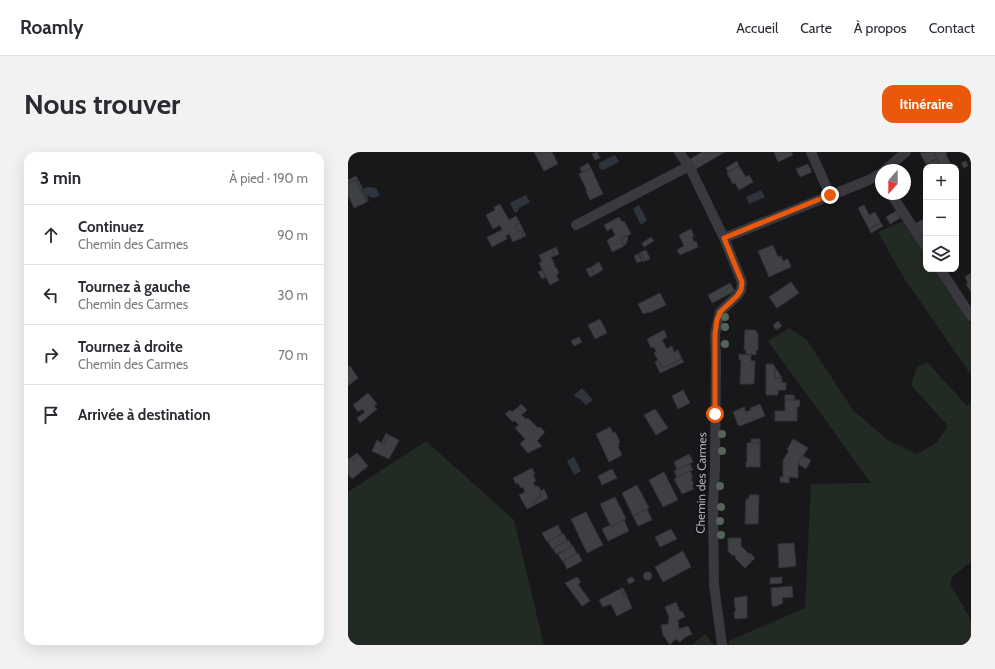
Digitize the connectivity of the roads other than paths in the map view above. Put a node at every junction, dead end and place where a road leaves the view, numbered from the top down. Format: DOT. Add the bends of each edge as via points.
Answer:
graph roads {
  1 [pos="679,152"];
  2 [pos="811,152"];
  3 [pos="906,152"];
  4 [pos="892,164"];
  5 [pos="689,166"];
  6 [pos="875,177"];
  7 [pos="830,195"];
  8 [pos="895,200"];
  9 [pos="576,225"];
  10 [pos="724,238"];
  11 [pos="923,242"];
  12 [pos="942,272"];
  13 [pos="971,316"];
  14 [pos="722,645"];
  1 -- 5 [label="street, Chemin des Carmes"];
  2 -- 7 [label="street"];
  3 -- 4 [label="street"];
  5 -- 9 [label="street"];
  5 -- 10 [label="street, Chemin des Carmes"];
  6 -- 7 [label="street"];
  7 -- 10 [label="street"];
  8 -- 11 [label="street"];
  10 -- 14 [label="street, Chemin des Carmes" via="742,282 737,296 720,312 715,334 714,585"];
  12 -- 13 [label="street"];
}
